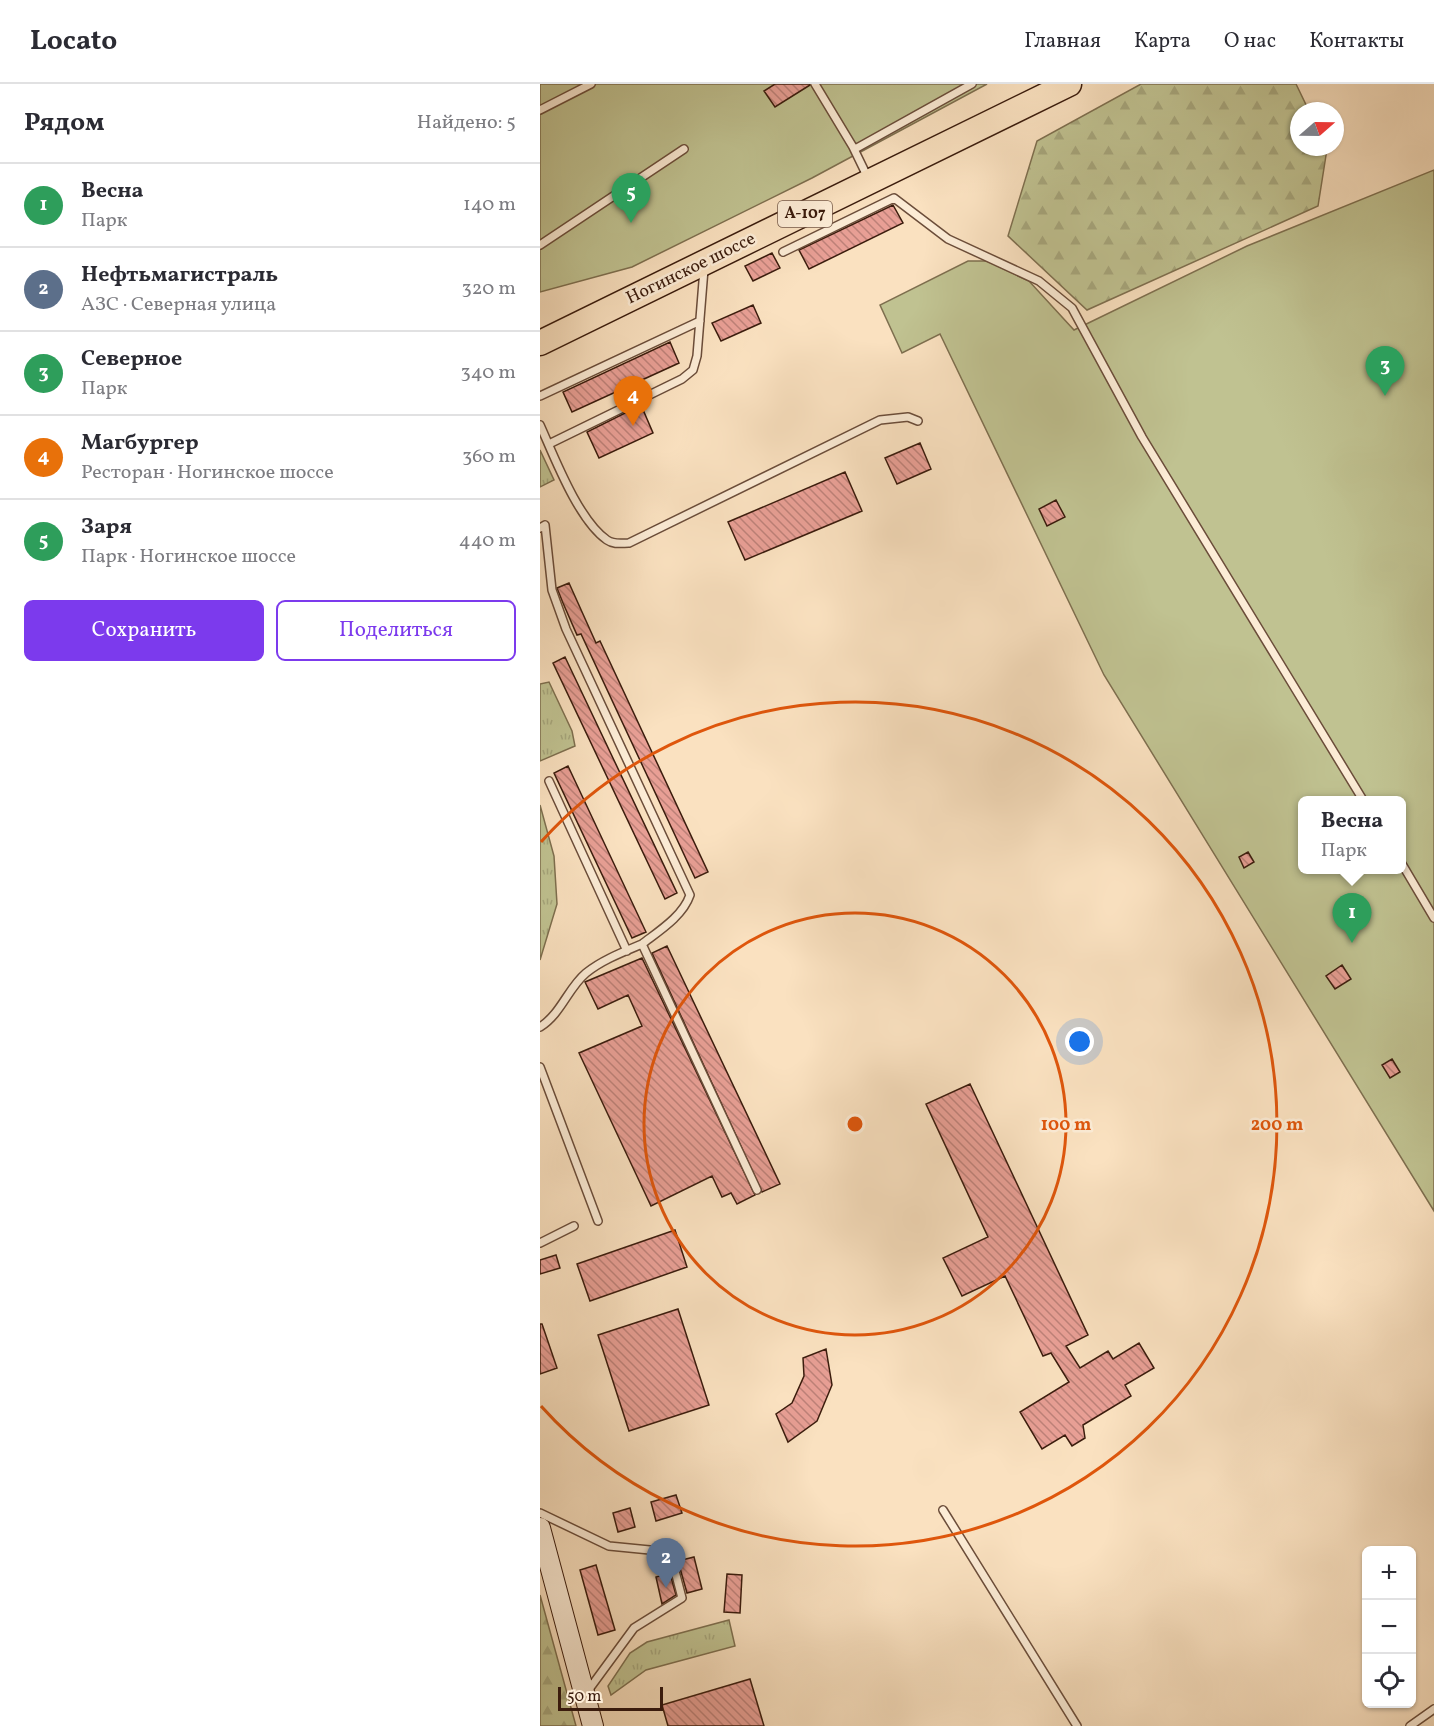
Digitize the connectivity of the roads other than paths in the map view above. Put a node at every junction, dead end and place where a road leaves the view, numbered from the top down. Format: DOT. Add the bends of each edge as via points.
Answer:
graph roads {
  1 [pos="591,84"];
  2 [pos="815,84"];
  3 [pos="972,84"];
  4 [pos="1069,84"];
  5 [pos="540,110"];
  6 [pos="684,149"];
  7 [pos="855,149"];
  8 [pos="870,182"];
  9 [pos="540,245"];
  10 [pos="783,252"];
  11 [pos="704,263"];
  12 [pos="700,321"];
  13 [pos="540,343"];
  14 [pos="540,396"];
  15 [pos="918,421"];
  16 [pos="540,424"];
  17 [pos="549,444"];
  18 [pos="540,528"];
  19 [pos="549,781"];
  20 [pos="1360,796"];
  21 [pos="1406,872"];
  22 [pos="1434,918"];
  23 [pos="642,944"];
  24 [pos="627,951"];
  25 [pos="540,1027"];
  26 [pos="540,1067"];
  27 [pos="757,1190"];
  28 [pos="598,1221"];
  29 [pos="574,1226"];
  30 [pos="540,1243"];
  31 [pos="943,1510"];
  32 [pos="540,1513"];
  33 [pos="540,1528"];
  34 [pos="586,1694"];
  35 [pos="1434,1709"];
  36 [pos="593,1726"];
  37 [pos="1077,1726"];
  38 [pos="1410,1726"];
  1 -- 5 [label="lane"];
  2 -- 7 [label="lane"];
  3 -- 7 [label="lane"];
  4 -- 8 [label="highway, Ногинское шоссе / А-107"];
  6 -- 9 [label="lane"];
  7 -- 8 [label="lane"];
  8 -- 11 [label="highway, Ногинское шоссе / А-107"];
  10 -- 20 [label="lane" via="894,198 948,239 1039,281 1072,308 1142,437"];
  11 -- 12 [label="lane"];
  11 -- 13 [label="highway, Ногинское шоссе / А-107"];
  12 -- 14 [label="lane"];
  12 -- 17 [label="lane" via="696,363 688,375"];
  15 -- 17 [label="lane" via="908,417 880,420 629,543 616,544 601,534 580,507"];
  16 -- 17 [label="lane"];
  18 -- 23 [label="lane" via="545,525 552,590 566,629 690,895 674,918"];
  19 -- 24 [label="lane"];
  21 -- 22 [label="lane"];
  23 -- 24 [label="lane"];
  23 -- 27 [label="lane"];
  24 -- 25 [label="lane" via="585,973 549,1021"];
  26 -- 28 [label="lane"];
  29 -- 30 [label="lane"];
  31 -- 37 [label="lane"];
  32 -- 34 [label="lane" via="609,1546 670,1552 682,1599 634,1628"];
  33 -- 34 [label="main road"];
  34 -- 36 [label="main road"];
  35 -- 38 [label="lane"];
}
